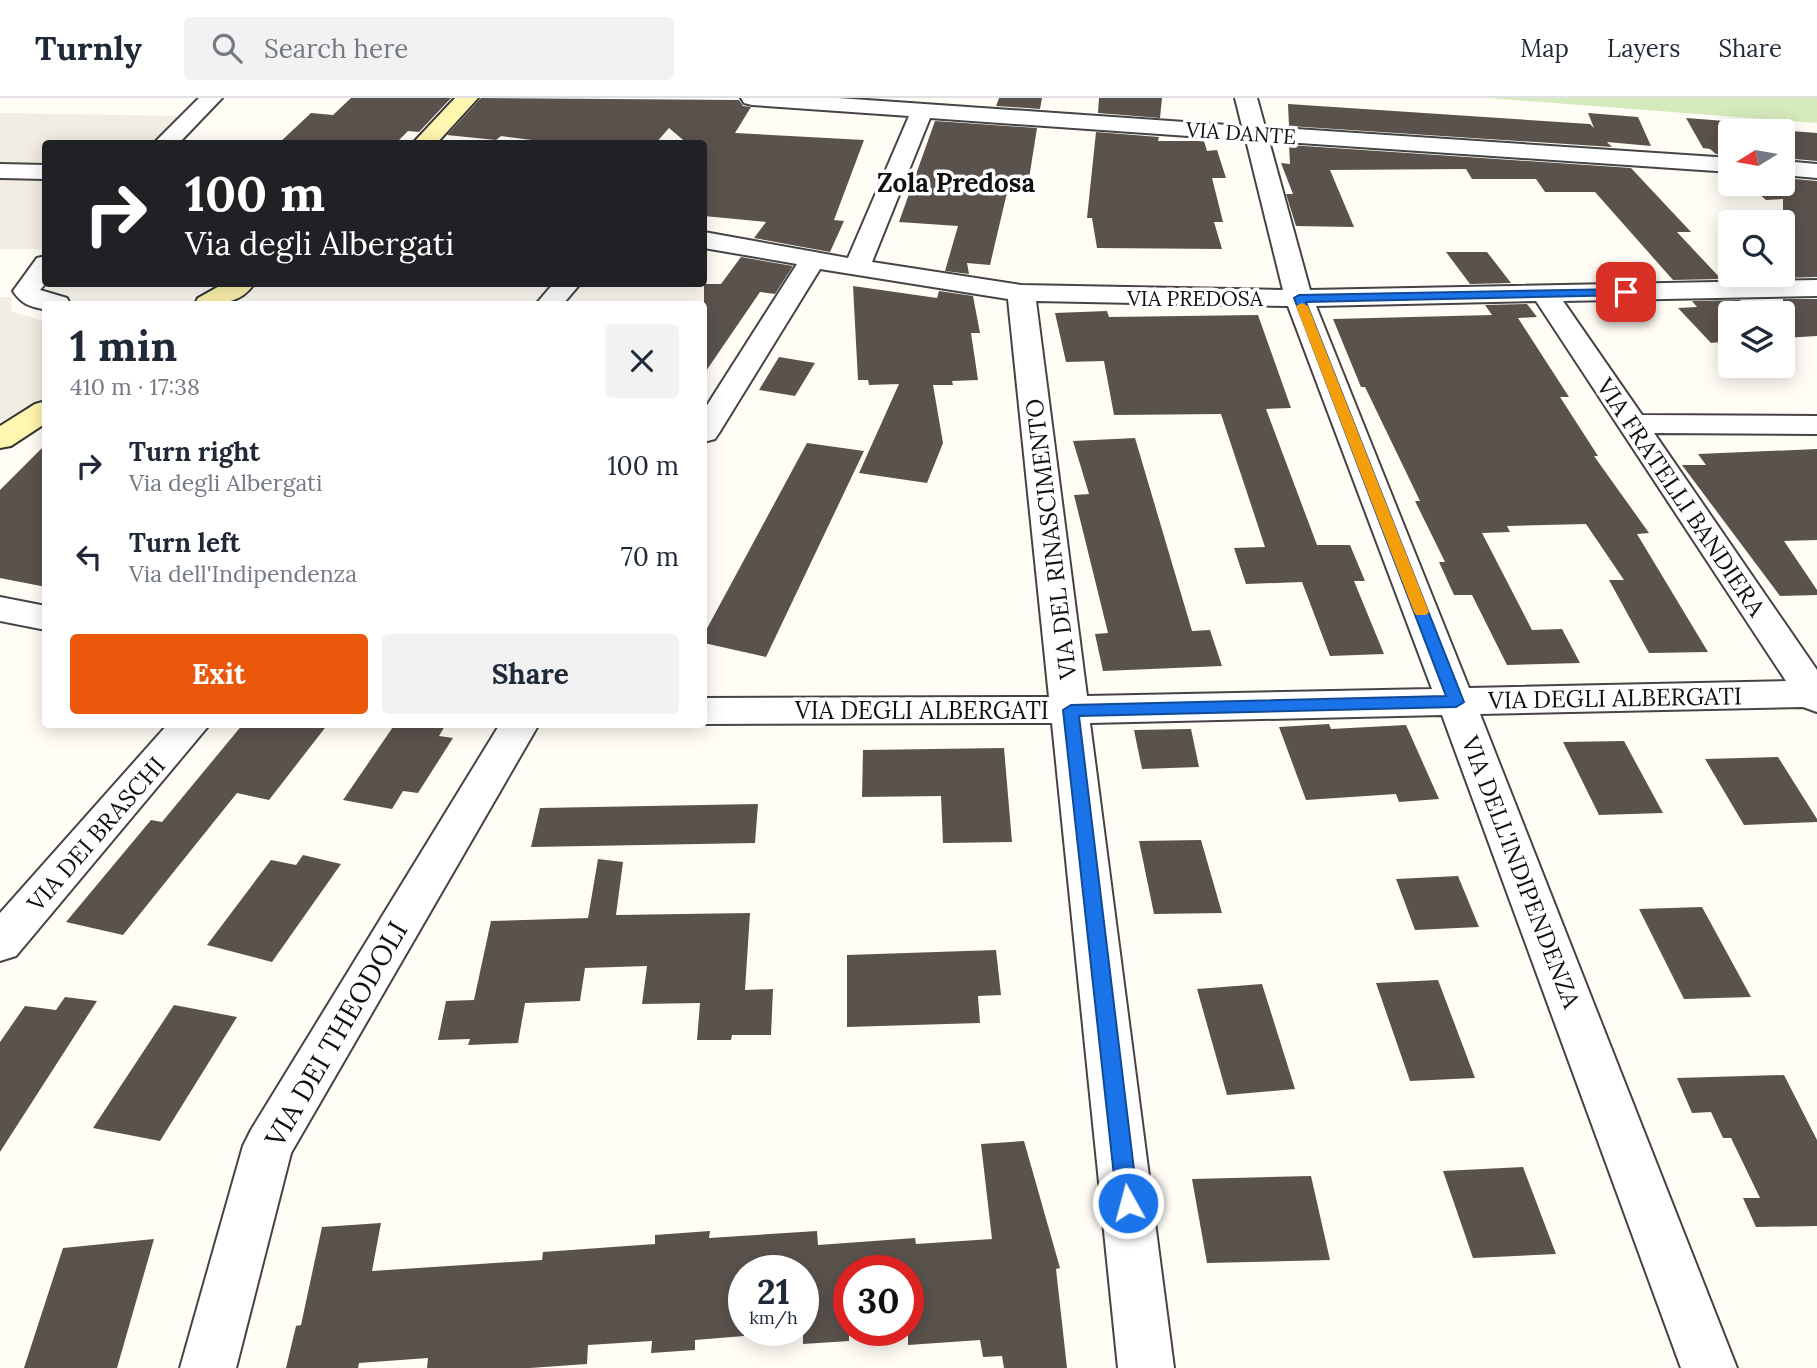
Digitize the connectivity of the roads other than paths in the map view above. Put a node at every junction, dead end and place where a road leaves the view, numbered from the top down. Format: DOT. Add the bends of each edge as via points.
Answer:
graph roads {
  1 [pos="211,98"];
  2 [pos="467,98"];
  3 [pos="752,98"];
  4 [pos="1246,98"];
  5 [pos="978,107"];
  6 [pos="922,111"];
  7 [pos="1255,133"];
  8 [pos="168,140"];
  9 [pos="428,140"];
  10 [pos="1718,164"];
  11 [pos="1796,169"];
  12 [pos="1817,170"];
  13 [pos="0,171"];
  14 [pos="42,172"];
  15 [pos="707,241"];
  16 [pos="813,259"];
  17 [pos="857,267"];
  18 [pos="42,269"];
  19 [pos="236,287"];
  20 [pos="564,287"];
  21 [pos="1817,288"];
  22 [pos="1021,293"];
  23 [pos="1545,294"];
  24 [pos="1299,298"];
  25 [pos="43,301"];
  26 [pos="213,301"];
  27 [pos="552,301"];
  28 [pos="42,413"];
  29 [pos="1632,424"];
  30 [pos="1817,425"];
  31 [pos="707,428"];
  32 [pos="0,439"];
  33 [pos="0,609"];
  34 [pos="42,617"];
  35 [pos="1815,696"];
  36 [pos="1456,702"];
  37 [pos="1071,710"];
  38 [pos="707,711"];
  39 [pos="188,728"];
  40 [pos="518,728"];
  41 [pos="0,943"];
  42 [pos="208,1368"];
  43 [pos="1146,1368"];
  44 [pos="1709,1368"];
  1 -- 8 [label="street"];
  2 -- 9 [label="main road"];
  3 -- 6 [label="street, VIA DANTE"];
  4 -- 7 [label="street, VIA DELL'INDIPENDENZA"];
  5 -- 6 [label="street, VIA DANTE"];
  5 -- 7 [label="street, VIA DANTE"];
  6 -- 17 [label="street"];
  7 -- 10 [label="street, VIA DANTE"];
  7 -- 24 [label="street, VIA DELL'INDIPENDENZA"];
  11 -- 12 [label="street"];
  13 -- 14 [label="street"];
  15 -- 16 [label="street, VIA PREDOSA"];
  16 -- 17 [label="street, VIA PREDOSA"];
  16 -- 31 [label="street"];
  17 -- 22 [label="street, VIA PREDOSA"];
  18 -- 25 [label="street" via="26,291"];
  19 -- 26 [label="main road"];
  20 -- 27 [label="street"];
  21 -- 23 [label="street, VIA PREDOSA"];
  22 -- 24 [label="street, VIA PREDOSA"];
  22 -- 37 [label="street, VIA DEL RINASCIMENTO"];
  23 -- 24 [label="street, VIA PREDOSA"];
  23 -- 29 [label="street, VIA FRATELLI BANDIERA"];
  24 -- 36 [label="street, VIA DELL'INDIPENDENZA"];
  28 -- 32 [label="main road"];
  29 -- 30 [label="street"];
  29 -- 35 [label="street, VIA FRATELLI BANDIERA"];
  33 -- 34 [label="street"];
  35 -- 36 [label="street, VIA DEGLI ALBERGATI"];
  36 -- 37 [label="street, VIA DEGLI ALBERGATI"];
  36 -- 44 [label="street, VIA DELL'INDIPENDENZA"];
  37 -- 38 [label="street, VIA DEGLI ALBERGATI"];
  37 -- 43 [label="street, VIA DEL RINASCIMENTO"];
  39 -- 41 [label="street, VIA DEI BRASCHI"];
  40 -- 42 [label="street, VIA DEI THEODOLI" via="268,1146"];
}
